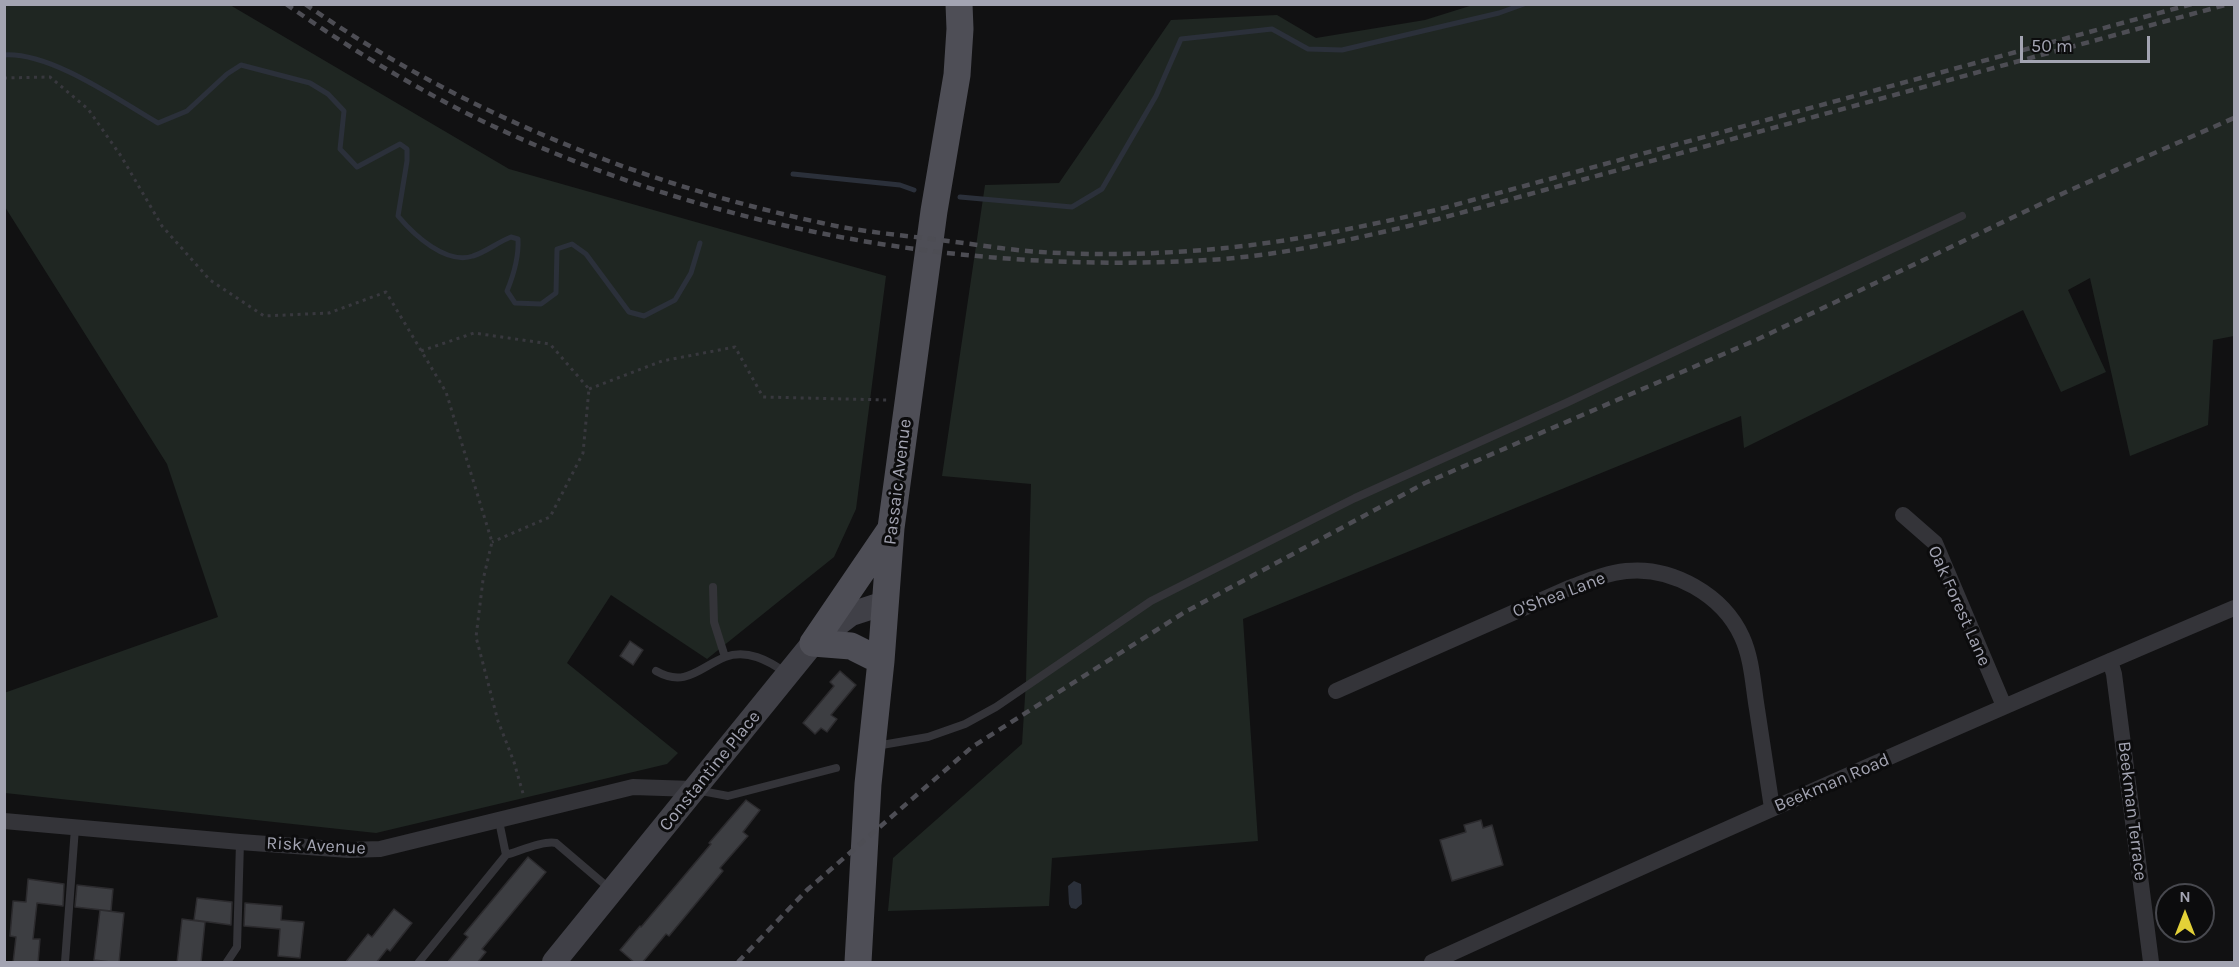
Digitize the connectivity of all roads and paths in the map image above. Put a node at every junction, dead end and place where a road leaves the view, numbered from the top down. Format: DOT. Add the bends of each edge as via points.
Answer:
graph roads {
  1 [pos="959,4"];
  2 [pos="4,78"];
  3 [pos="1962,216"];
  4 [pos="421,351"];
  5 [pos="589,389"];
  6 [pos="908,400"];
  7 [pos="1903,515"];
  8 [pos="891,528"];
  9 [pos="492,542"];
  10 [pos="713,587"];
  11 [pos="885,603"];
  12 [pos="2235,609"];
  13 [pos="813,643"];
  14 [pos="725,657"];
  15 [pos="881,661"];
  16 [pos="2110,661"];
  17 [pos="656,671"];
  18 [pos="789,675"];
  19 [pos="1336,691"];
  20 [pos="2004,706"];
  21 [pos="872,747"];
  22 [pos="836,768"];
  23 [pos="693,789"];
  24 [pos="1772,808"];
  25 [pos="529,813"];
  26 [pos="4,821"];
  27 [pos="499,821"];
  28 [pos="75,828"];
  29 [pos="240,842"];
  30 [pos="506,855"];
  31 [pos="613,891"];
  32 [pos="65,963"];
  33 [pos="227,963"];
  34 [pos="419,963"];
  35 [pos="554,963"];
  36 [pos="858,963"];
  37 [pos="1432,963"];
  38 [pos="2151,963"];
  1 -- 6 [label="main road, Passaic Avenue" via="957,75"];
  2 -- 4 [label="path" via="50,77 88,109 162,226 210,280 264,316 329,313 386,292"];
  3 -- 21 [label="lane" via="1356,498 1151,601 996,707 964,724 928,737"];
  4 -- 5 [label="path" via="474,333 550,344"];
  4 -- 9 [label="path" via="446,392"];
  5 -- 6 [label="path" via="662,361 735,347 763,397"];
  5 -- 9 [label="path" via="584,453 550,517"];
  6 -- 8 [label="main road, Passaic Avenue"];
  7 -- 20 [label="street, Oak Forest Lane" via="1935,543"];
  8 -- 11 [label="main road, Passaic Avenue"];
  8 -- 13 [label="main road"];
  9 -- 25 [label="path" via="476,637 498,721"];
  10 -- 14 [label="lane" via="714,622"];
  11 -- 13 [label="street, Constantine Place" via="851,614"];
  11 -- 15 [label="main road, Passaic Avenue"];
  12 -- 16 [label="street, Beekman Road"];
  13 -- 15 [label="main road" via="851,646"];
  13 -- 18 [label="street, Constantine Place"];
  14 -- 17 [label="lane" via="690,676"];
  14 -- 18 [label="lane" via="759,657"];
  15 -- 21 [label="main road, Passaic Avenue"];
  16 -- 20 [label="street, Beekman Road"];
  16 -- 38 [label="street, Beekman Terrace"];
  18 -- 23 [label="street, Constantine Place"];
  19 -- 24 [label="street, O'Shea Lane" via="1598,577 1627,571 1680,579 1707,593 1742,637 1751,666"];
  20 -- 24 [label="street, Beekman Road"];
  21 -- 36 [label="main road, Passaic Avenue"];
  22 -- 23 [label="lane" via="728,796"];
  23 -- 25 [label="street, Risk Avenue" via="633,787"];
  23 -- 31 [label="street, Constantine Place"];
  24 -- 37 [label="street, Beekman Road"];
  25 -- 27 [label="street, Risk Avenue"];
  26 -- 28 [label="street, Risk Avenue"];
  27 -- 29 [label="street, Risk Avenue" via="380,849"];
  27 -- 30 [label="lane"];
  28 -- 29 [label="street, Risk Avenue"];
  28 -- 32 [label="lane"];
  29 -- 33 [label="lane" via="237,947"];
  30 -- 31 [label="lane" via="548,841 556,843"];
  30 -- 34 [label="lane"];
  31 -- 35 [label="street, Constantine Place"];
}
